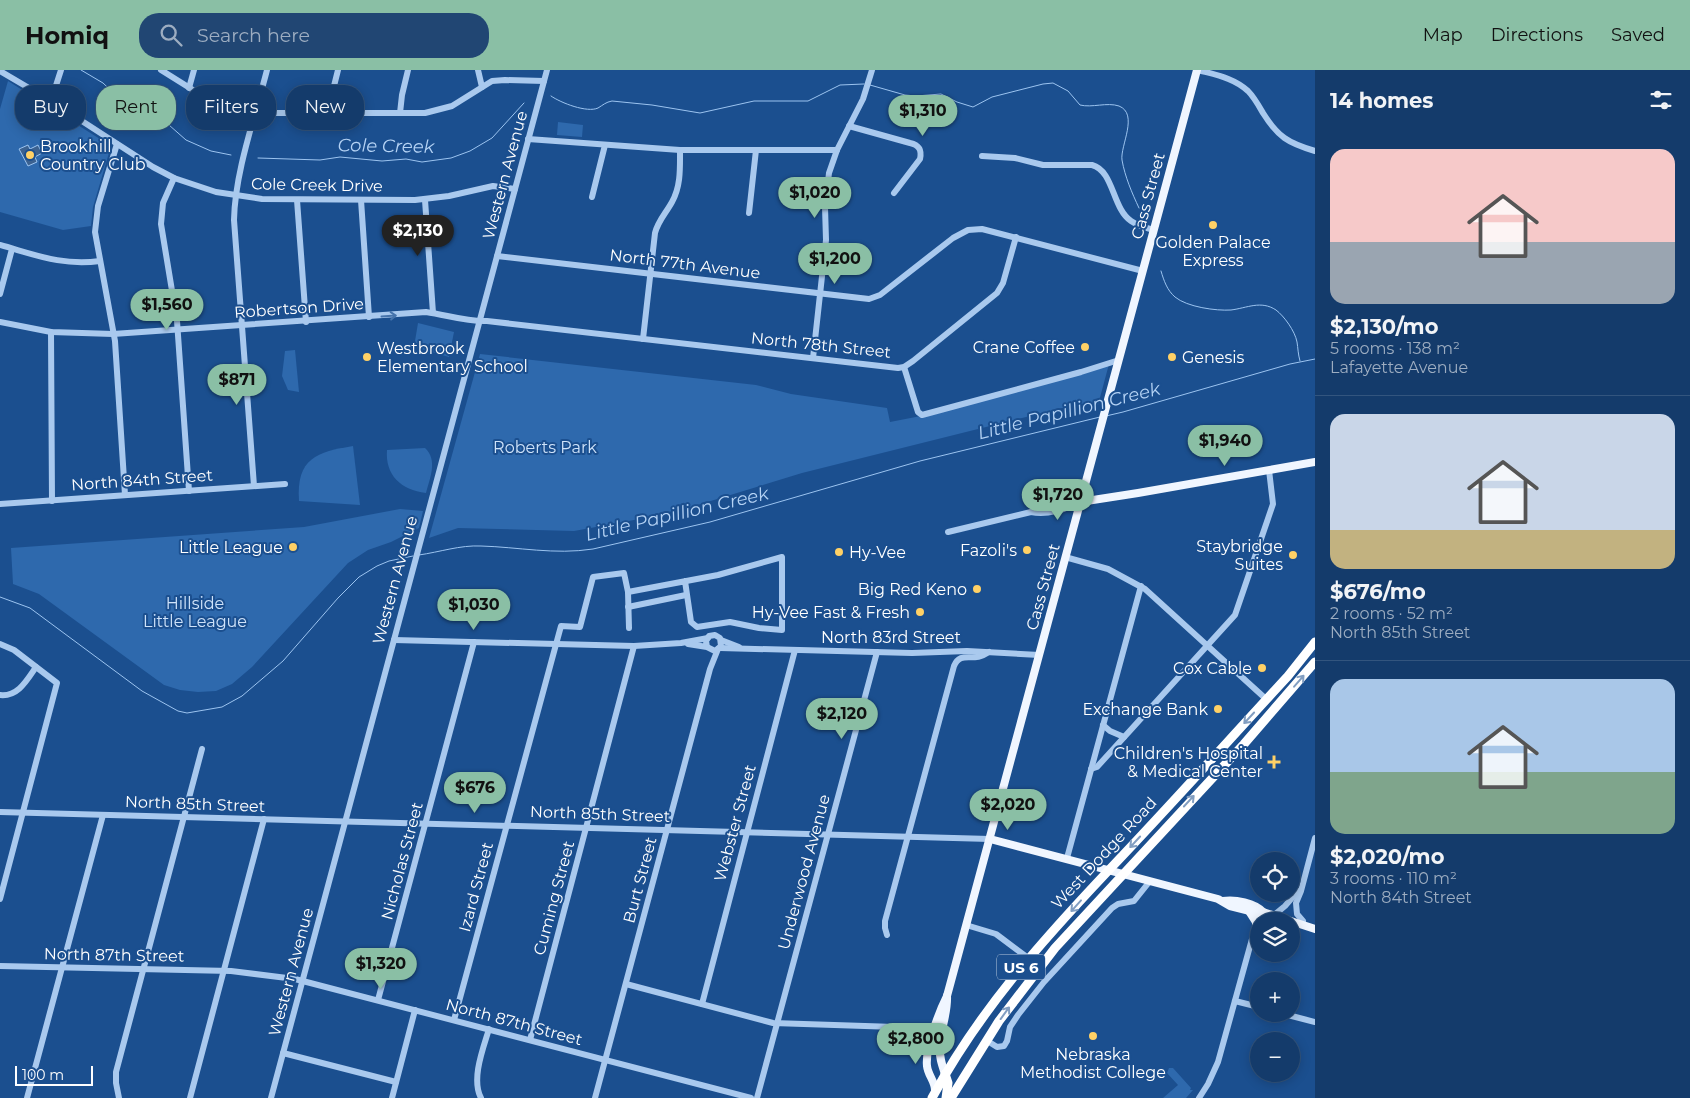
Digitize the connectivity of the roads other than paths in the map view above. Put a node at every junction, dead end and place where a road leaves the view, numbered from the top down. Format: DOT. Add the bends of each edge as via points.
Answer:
graph roads {
  1 [pos="61,70"];
  2 [pos="161,70"];
  3 [pos="194,70"];
  4 [pos="267,70"];
  5 [pos="338,70"];
  6 [pos="408,70"];
  7 [pos="478,70"];
  8 [pos="547,70"];
  9 [pos="1197,70"];
  10 [pos="0,71"];
  11 [pos="871,73"];
  12 [pos="544,81"];
  13 [pos="24,85"];
  14 [pos="56,85"];
  15 [pos="190,85"];
  16 [pos="263,85"];
  17 [pos="334,85"];
  18 [pos="186,86"];
  19 [pos="482,87"];
  20 [pos="364,113"];
  21 [pos="400,113"];
  22 [pos="86,124"];
  23 [pos="849,126"];
  24 [pos="251,130"];
  25 [pos="528,139"];
  26 [pos="117,144"];
  27 [pos="605,145"];
  28 [pos="680,150"];
  29 [pos="756,150"];
  30 [pos="837,150"];
  31 [pos="1315,151"];
  32 [pos="982,156"];
  33 [pos="174,178"];
  34 [pos="515,190"];
  35 [pos="894,193"];
  36 [pos="235,196"];
  37 [pos="592,197"];
  38 [pos="297,200"];
  39 [pos="361,200"];
  40 [pos="425,200"];
  41 [pos="749,213"];
  42 [pos="1154,230"];
  43 [pos="1016,237"];
  44 [pos="0,246"];
  45 [pos="12,249"];
  46 [pos="497,256"];
  47 [pos="100,261"];
  48 [pos="1143,271"];
  49 [pos="650,274"];
  50 [pos="0,294"];
  51 [pos="820,294"];
  52 [pos="433,313"];
  53 [pos="370,317"];
  54 [pos="0,322"];
  55 [pos="306,322"];
  56 [pos="479,322"];
  57 [pos="242,325"];
  58 [pos="177,330"];
  59 [pos="52,332"];
  60 [pos="114,334"];
  61 [pos="643,339"];
  62 [pos="813,358"];
  63 [pos="1119,360"];
  64 [pos="904,367"];
  65 [pos="1315,462"];
  66 [pos="1269,470"];
  67 [pos="285,484"];
  68 [pos="254,486"];
  69 [pos="189,490"];
  70 [pos="125,495"];
  71 [pos="52,501"];
  72 [pos="1080,502"];
  73 [pos="0,504"];
  74 [pos="948,532"];
  75 [pos="1065,557"];
  76 [pos="684,581"];
  77 [pos="1141,586"];
  78 [pos="628,592"];
  79 [pos="686,595"];
  80 [pos="628,607"];
  81 [pos="713,625"];
  82 [pos="629,628"];
  83 [pos="711,636"];
  84 [pos="394,640"];
  85 [pos="721,640"];
  86 [pos="474,642"];
  87 [pos="1315,642"];
  88 [pos="681,643"];
  89 [pos="0,644"];
  90 [pos="555,644"];
  91 [pos="634,646"];
  92 [pos="1208,646"];
  93 [pos="708,648"];
  94 [pos="719,648"];
  95 [pos="743,648"];
  96 [pos="795,650"];
  97 [pos="947,651"];
  98 [pos="877,652"];
  99 [pos="989,652"];
  100 [pos="1039,655"];
  101 [pos="1315,662"];
  102 [pos="954,666"];
  103 [pos="36,667"];
  104 [pos="710,669"];
  105 [pos="0,695"];
  106 [pos="1266,699"];
  107 [pos="1103,725"];
  108 [pos="1124,738"];
  109 [pos="202,749"];
  110 [pos="1091,769"];
  111 [pos="0,812"];
  112 [pos="23,813"];
  113 [pos="103,815"];
  114 [pos="184,817"];
  115 [pos="264,819"];
  116 [pos="345,821"];
  117 [pos="426,824"];
  118 [pos="506,826"];
  119 [pos="587,828"];
  120 [pos="667,830"];
  121 [pos="748,832"];
  122 [pos="828,833"];
  123 [pos="908,836"];
  124 [pos="1315,838"];
  125 [pos="990,839"];
  126 [pos="1067,858"];
  127 [pos="1109,870"];
  128 [pos="1122,874"];
  129 [pos="1150,881"];
  130 [pos="1301,886"];
  131 [pos="0,899"];
  132 [pos="1223,901"];
  133 [pos="1249,910"];
  134 [pos="1255,912"];
  135 [pos="1263,912"];
  136 [pos="1277,912"];
  137 [pos="1300,920"];
  138 [pos="1303,921"];
  139 [pos="1315,924"];
  140 [pos="966,925"];
  141 [pos="1300,925"];
  142 [pos="1315,929"];
  143 [pos="887,935"];
  144 [pos="1250,946"];
  145 [pos="1028,958"];
  146 [pos="0,966"];
  147 [pos="62,967"];
  148 [pos="144,969"];
  149 [pos="224,971"];
  150 [pos="303,981"];
  151 [pos="626,984"];
  152 [pos="378,1000"];
  153 [pos="1235,1001"];
  154 [pos="702,1004"];
  155 [pos="1250,1005"];
  156 [pos="415,1010"];
  157 [pos="1300,1018"];
  158 [pos="454,1020"];
  159 [pos="1315,1022"];
  160 [pos="777,1024"];
  161 [pos="489,1030"];
  162 [pos="938,1030"];
  163 [pos="530,1040"];
  164 [pos="986,1040"];
  165 [pos="283,1053"];
  166 [pos="605,1060"];
  167 [pos="945,1074"];
  168 [pos="396,1082"];
  169 [pos="934,1095"];
  170 [pos="27,1098"];
  171 [pos="121,1098"];
  172 [pos="190,1098"];
  173 [pos="271,1098"];
  174 [pos="392,1098"];
  175 [pos="481,1098"];
  176 [pos="595,1098"];
  177 [pos="751,1098"];
  178 [pos="757,1098"];
  179 [pos="946,1098"];
  180 [pos="951,1098"];
  181 [pos="1199,1098"];
  1 -- 14 [label="street"];
  2 -- 18 [label="street"];
  3 -- 15 [label="street"];
  4 -- 16 [label="street"];
  5 -- 17 [label="street"];
  6 -- 21 [label="street"];
  7 -- 19 [label="street"];
  8 -- 12 [label="street, Western Avenue"];
  9 -- 31 [label="street" via="1240,85 1252,96 1282,138"];
  9 -- 42 [label="main road, Cass Street"];
  10 -- 13 [label="street, Cole Creek Drive"];
  11 -- 23 [label="street" via="866,92"];
  12 -- 19 [label="street" via="498,80"];
  12 -- 25 [label="street, Western Avenue"];
  19 -- 21 [label="street" via="444,108 425,113"];
  20 -- 21 [label="street"];
  22 -- 26 [label="street, Cole Creek Drive"];
  23 -- 30 [label="street"];
  23 -- 35 [label="street" via="919,147 922,152 920,158"];
  24 -- 36 [label="street"];
  25 -- 27 [label="street"];
  25 -- 34 [label="street, Western Avenue"];
  26 -- 33 [label="street, Cole Creek Drive"];
  26 -- 47 [label="street" via="96,214 95,232"];
  27 -- 28 [label="street"];
  27 -- 37 [label="street"];
  28 -- 29 [label="street"];
  28 -- 49 [label="street" via="677,190 657,227"];
  29 -- 30 [label="street"];
  29 -- 41 [label="street"];
  30 -- 51 [label="street" via="825,194 826,240"];
  32 -- 42 [label="street" via="1015,158 1043,165 1098,167 1102,169 1126,217 1137,225"];
  33 -- 36 [label="street, Cole Creek Drive"];
  33 -- 58 [label="street" via="164,203 161,224"];
  34 -- 40 [label="street, Cole Creek Drive" via="493,186"];
  34 -- 46 [label="street, Western Avenue"];
  36 -- 38 [label="street, Cole Creek Drive"];
  36 -- 57 [label="street"];
  38 -- 39 [label="street, Cole Creek Drive"];
  38 -- 55 [label="street"];
  39 -- 40 [label="street, Cole Creek Drive"];
  39 -- 53 [label="street"];
  40 -- 52 [label="street"];
  42 -- 48 [label="main road, Cass Street"];
  43 -- 48 [label="street, North 77th Avenue"];
  43 -- 51 [label="street, North 77th Avenue" via="982,229 968,230 877,297"];
  43 -- 64 [label="street" via="997,293"];
  44 -- 45 [label="street"];
  45 -- 47 [label="street" via="64,262"];
  45 -- 50 [label="street"];
  46 -- 49 [label="street, North 77th Avenue"];
  46 -- 56 [label="street, Western Avenue"];
  47 -- 60 [label="street"];
  48 -- 63 [label="main road, Cass Street"];
  49 -- 51 [label="street, North 77th Avenue"];
  49 -- 61 [label="street"];
  51 -- 62 [label="street"];
  53 -- 52 [label="street, Robertson Drive, one-way"];
  52 -- 56 [label="street, Robertson Drive"];
  53 -- 55 [label="street, Robertson Drive"];
  54 -- 59 [label="street, Robertson Drive"];
  55 -- 57 [label="street, Robertson Drive"];
  56 -- 61 [label="street, North 78th Street"];
  56 -- 84 [label="street, Western Avenue"];
  57 -- 58 [label="street, Robertson Drive"];
  57 -- 68 [label="street"];
  58 -- 60 [label="street, Robertson Drive"];
  58 -- 69 [label="street"];
  59 -- 60 [label="street, Robertson Drive"];
  59 -- 71 [label="street"];
  60 -- 70 [label="street"];
  61 -- 62 [label="street, North 78th Street"];
  62 -- 64 [label="street, North 78th Street"];
  63 -- 64 [label="street, North 78th Street" via="926,415 918,412"];
  63 -- 72 [label="main road, Cass Street"];
  65 -- 66 [label="main road"];
  66 -- 72 [label="main road"];
  66 -- 92 [label="street" via="1273,504 1270,517 1236,615"];
  67 -- 68 [label="street, North 84th Street"];
  68 -- 69 [label="street, North 84th Street"];
  69 -- 70 [label="street, North 84th Street"];
  70 -- 71 [label="street, North 84th Street"];
  71 -- 73 [label="street, North 84th Street"];
  72 -- 74 [label="street" via="1044,506 1032,512"];
  72 -- 75 [label="main road, Cass Street"];
  75 -- 77 [label="street" via="1108,569"];
  75 -- 100 [label="main road, Cass Street"];
  76 -- 78 [label="street"];
  76 -- 79 [label="street"];
  76 -- 81 [label="street" via="782,557 782,630 730,622"];
  77 -- 92 [label="street"];
  77 -- 107 [label="street"];
  78 -- 80 [label="street"];
  78 -- 90 [label="street, Izard Street" via="624,573 593,576 580,627 560,626"];
  79 -- 80 [label="street"];
  79 -- 81 [label="street" via="691,622 696,627"];
  80 -- 82 [label="street"];
  81 -- 83 [label="street"];
  83 -- 85 [label="street"];
  83 -- 88 [label="street"];
  83 -- 93 [label="street" via="706,644"];
  84 -- 86 [label="street"];
  84 -- 116 [label="street, Western Avenue"];
  85 -- 94 [label="street"];
  85 -- 95 [label="street, North 83rd Street"];
  86 -- 90 [label="street"];
  86 -- 117 [label="street, Nicholas Street"];
  87 -- 106 [label="highway, West Dodge Road / US 6"];
  88 -- 91 [label="street"];
  88 -- 93 [label="street"];
  89 -- 103 [label="street"];
  90 -- 91 [label="street"];
  90 -- 118 [label="street, Izard Street"];
  91 -- 119 [label="street, Cuming Street"];
  92 -- 106 [label="street"];
  92 -- 108 [label="street"];
  93 -- 94 [label="street" via="715,651"];
  93 -- 104 [label="street, Burt Street"];
  94 -- 95 [label="street, North 83rd Street"];
  94 -- 104 [label="street, Burt Street"];
  95 -- 96 [label="street, North 83rd Street"];
  96 -- 98 [label="street, North 83rd Street"];
  96 -- 121 [label="street, Webster Street"];
  97 -- 98 [label="street, North 83rd Street"];
  97 -- 99 [label="street, North 83rd Street"];
  97 -- 102 [label="street"];
  98 -- 122 [label="street, Underwood Avenue"];
  99 -- 100 [label="street, North 83rd Street"];
  99 -- 102 [label="street" via="977,657 958,658"];
  100 -- 125 [label="main road, Cass Street"];
  128 -- 101 [label="highway, West Dodge Road / US 6, one-way" via="1244,744"];
  102 -- 123 [label="street"];
  103 -- 105 [label="street" via="17,691"];
  103 -- 112 [label="street" via="57,683"];
  104 -- 120 [label="street, Burt Street"];
  106 -- 127 [label="highway, West Dodge Road / US 6, one-way"];
  107 -- 108 [label="street"];
  107 -- 110 [label="street"];
  108 -- 110 [label="street"];
  109 -- 114 [label="street"];
  110 -- 126 [label="street"];
  111 -- 112 [label="street, North 85th Street"];
  112 -- 113 [label="street, North 85th Street"];
  112 -- 131 [label="street"];
  113 -- 114 [label="street, North 85th Street"];
  113 -- 147 [label="street"];
  114 -- 115 [label="street, North 85th Street"];
  114 -- 148 [label="street"];
  115 -- 116 [label="street, North 85th Street"];
  115 -- 149 [label="street"];
  116 -- 117 [label="street, North 85th Street"];
  116 -- 150 [label="street, Western Avenue"];
  117 -- 118 [label="street, North 85th Street"];
  117 -- 152 [label="street, Nicholas Street"];
  118 -- 119 [label="street, North 85th Street"];
  118 -- 158 [label="street, Izard Street"];
  119 -- 120 [label="street, North 85th Street"];
  119 -- 163 [label="street, Cuming Street"];
  120 -- 121 [label="street, North 85th Street"];
  120 -- 151 [label="street, Burt Street"];
  121 -- 122 [label="street, North 85th Street"];
  121 -- 154 [label="street, Webster Street"];
  122 -- 123 [label="street, North 85th Street"];
  122 -- 160 [label="street, Underwood Avenue"];
  123 -- 125 [label="street, North 85th Street"];
  123 -- 143 [label="street" via="885,923"];
  124 -- 130 [label="street"];
  125 -- 126 [label="main road"];
  125 -- 140 [label="main road, Cass Street"];
  126 -- 127 [label="main road"];
  127 -- 128 [label="main road"];
  127 -- 145 [label="highway, West Dodge Road / US 6, one-way"];
  128 -- 129 [label="main road"];
  164 -- 128 [label="highway, West Dodge Road / US 6, one-way" via="1044,961"];
  129 -- 132 [label="main road"];
  129 -- 164 [label="street" via="1134,901 1113,907 1044,982 1010,1027 1004,1047 997,1047"];
  130 -- 136 [label="street"];
  130 -- 138 [label="street" via="1296,908"];
  132 -- 133 [label="main road"];
  132 -- 135 [label="main road" via="1259,907"];
  133 -- 134 [label="main road"];
  137 -- 138 [label="main road"];
  138 -- 139 [label="main road"];
  140 -- 145 [label="street" via="996,934"];
  140 -- 162 [label="main road, Cass Street" via="947,996 947,1012"];
  141 -- 142 [label="main road"];
  144 -- 153 [label="street"];
  145 -- 167 [label="highway, West Dodge Road / US 6"];
  146 -- 147 [label="street, North 87th Street"];
  147 -- 148 [label="street, North 87th Street"];
  147 -- 170 [label="street"];
  148 -- 149 [label="street, North 87th Street"];
  148 -- 171 [label="street" via="116,1072"];
  149 -- 150 [label="street, North 87th Street"];
  149 -- 172 [label="street"];
  150 -- 152 [label="street, North 87th Street"];
  150 -- 165 [label="street, Western Avenue"];
  151 -- 154 [label="street"];
  151 -- 166 [label="street, Burt Street"];
  152 -- 156 [label="street, North 87th Street"];
  153 -- 155 [label="street"];
  153 -- 181 [label="street" via="1218,1062"];
  154 -- 160 [label="street"];
  156 -- 158 [label="street, North 87th Street"];
  156 -- 168 [label="street"];
  157 -- 159 [label="street"];
  158 -- 161 [label="street, North 87th Street"];
  160 -- 162 [label="street"];
  160 -- 178 [label="street, Underwood Avenue"];
  161 -- 163 [label="street, North 87th Street"];
  161 -- 175 [label="street" via="476,1080"];
  162 -- 167 [label="main road, Cass Street"];
  162 -- 169 [label="main road, Cass Street" via="927,1064 935,1084"];
  163 -- 166 [label="street, North 87th Street"];
  164 -- 180 [label="highway, West Dodge Road / US 6"];
  165 -- 168 [label="street"];
  165 -- 173 [label="street, Western Avenue"];
  166 -- 176 [label="street, Burt Street"];
  166 -- 177 [label="street, North 87th Street"];
  167 -- 169 [label="highway, West Dodge Road / US 6"];
  167 -- 179 [label="highway" via="948,1083"];
  168 -- 174 [label="street"];
}
